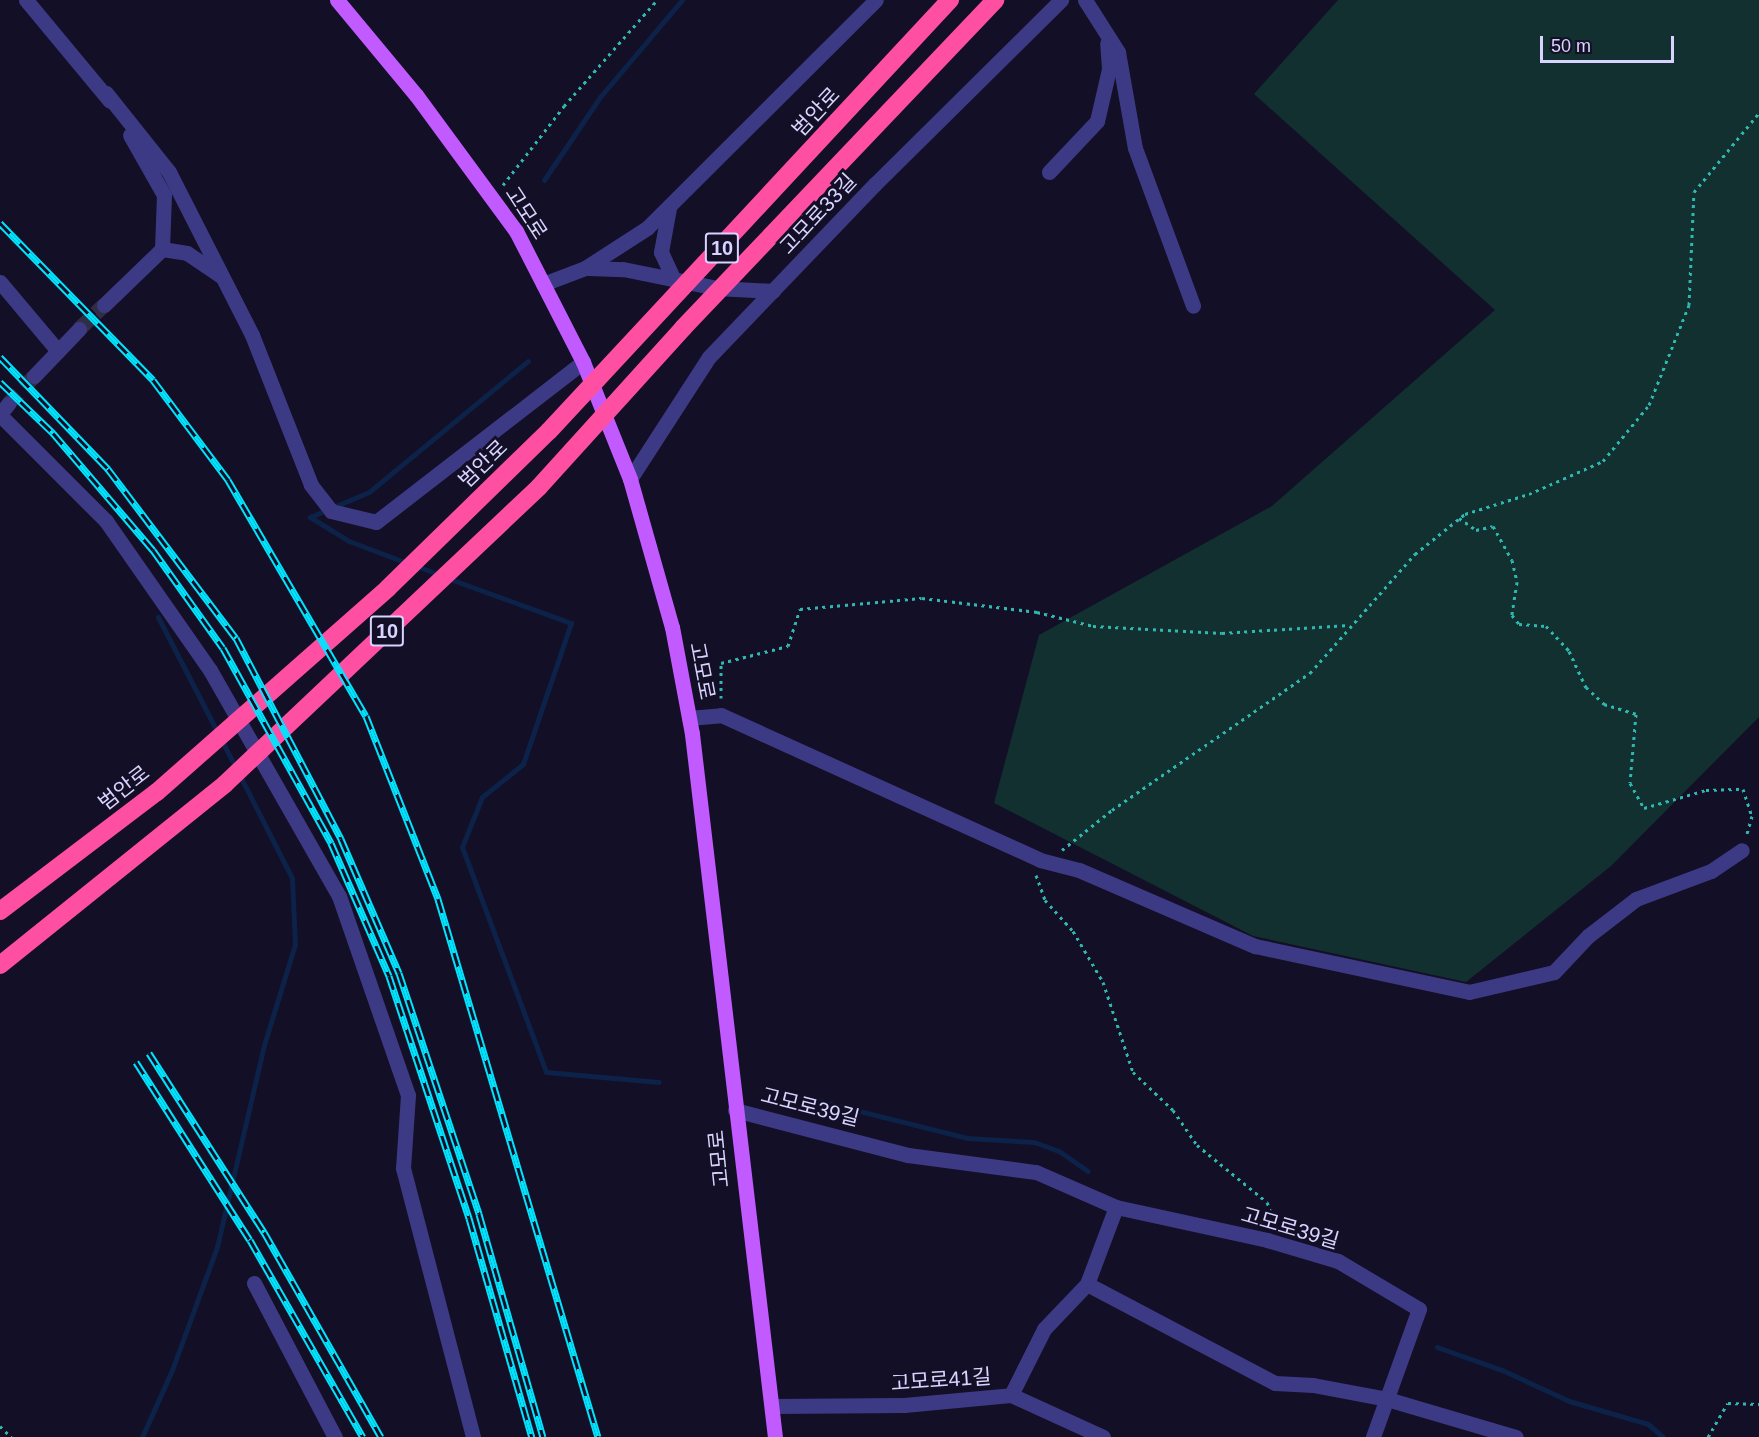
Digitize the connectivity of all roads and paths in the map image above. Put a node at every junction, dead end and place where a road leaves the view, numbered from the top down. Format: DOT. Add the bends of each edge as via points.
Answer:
graph roads {
  1 [pos="26,0"];
  2 [pos="337,0"];
  3 [pos="657,0"];
  4 [pos="876,0"];
  5 [pos="950,0"];
  6 [pos="995,0"];
  7 [pos="1061,0"];
  8 [pos="1084,0"];
  9 [pos="1106,33"];
  10 [pos="106,93"];
  11 [pos="1759,112"];
  12 [pos="1048,172"];
  13 [pos="492,199"];
  14 [pos="669,208"];
  15 [pos="162,249"];
  16 [pos="585,268"];
  17 [pos="224,277"];
  18 [pos="674,280"];
  19 [pos="0,282"];
  20 [pos="543,284"];
  21 [pos="773,291"];
  22 [pos="104,305"];
  23 [pos="1193,306"];
  24 [pos="79,329"];
  25 [pos="58,351"];
  26 [pos="583,362"];
  27 [pos="34,376"];
  28 [pos="3,411"];
  29 [pos="630,479"];
  30 [pos="1460,518"];
  31 [pos="1351,625"];
  32 [pos="721,715"];
  33 [pos="689,718"];
  34 [pos="1742,850"];
  35 [pos="1047,862"];
  36 [pos="0,911"];
  37 [pos="0,965"];
  38 [pos="735,1110"];
  39 [pos="1116,1207"];
  40 [pos="1267,1240"];
  41 [pos="254,1283"];
  42 [pos="1087,1284"];
  43 [pos="1011,1395"];
  44 [pos="1387,1399"];
  45 [pos="1759,1404"];
  46 [pos="772,1406"];
  47 [pos="0,1426"];
  48 [pos="11,1437"];
  49 [pos="335,1437"];
  50 [pos="473,1437"];
  51 [pos="775,1437"];
  52 [pos="1103,1437"];
  53 [pos="1373,1437"];
  54 [pos="1516,1437"];
  55 [pos="1708,1437"];
  1 -- 10 [label="street"];
  2 -- 13 [label="main road, 고모로" via="416,95"];
  3 -- 13 [label="path" via="564,106"];
  4 -- 14 [label="street"];
  5 -- 36 [label="highway, 범안로 / 10" via="549,431 388,588 157,792"];
  6 -- 37 [label="highway, 10" via="683,328 539,487 179,823"];
  7 -- 21 [label="street, 고모로33길"];
  8 -- 9 [label="street"];
  9 -- 12 [label="street" via="1109,69 1097,122"];
  9 -- 23 [label="street" via="1118,52 1135,148"];
  10 -- 15 [label="street" via="164,195"];
  10 -- 17 [label="street" via="169,172"];
  11 -- 30 [label="path" via="1694,192 1689,305 1648,405 1603,461 1529,494"];
  13 -- 20 [label="main road, 고모로" via="516,231"];
  14 -- 16 [label="street" via="629,241"];
  14 -- 18 [label="street" via="661,252"];
  15 -- 17 [label="street" via="187,254"];
  15 -- 22 [label="street"];
  16 -- 18 [label="street" via="623,269"];
  16 -- 20 [label="street"];
  17 -- 26 [label="street" via="252,336 311,485 331,511 376,522"];
  18 -- 21 [label="street" via="716,288"];
  19 -- 25 [label="street"];
  20 -- 26 [label="main road, 고모로"];
  21 -- 29 [label="street, 고모로33길" via="690,381"];
  24 -- 25 [label="street"];
  25 -- 27 [label="street"];
  26 -- 29 [label="main road, 고모로"];
  28 -- 50 [label="street" via="106,521 210,670 299,820 339,897 408,1095 403,1168"];
  29 -- 33 [label="main road, 고모로" via="672,627"];
  30 -- 31 [label="path" via="1415,554"];
  30 -- 34 [label="path" via="1476,530 1493,526 1512,560 1517,582 1512,615 1519,624 1546,626 1569,651 1586,687 1604,704 1636,714 1630,783 1644,808 1706,790 1743,789 1752,816"];
  31 -- 32 [label="path" via="1222,633 1093,626 1037,612 922,598 800,609 788,646 721,663"];
  31 -- 35 [label="path" via="1310,673 1112,810"];
  32 -- 33 [label="street"];
  32 -- 35 [label="street"];
  33 -- 38 [label="main road, 고모로"];
  34 -- 35 [label="street" via="1711,871 1636,899 1588,936 1554,972 1469,992 1255,946 1079,870"];
  35 -- 40 [label="path" via="1034,867 1045,900 1073,931 1103,982 1133,1072 1173,1110 1197,1145 1267,1202 1276,1226"];
  38 -- 39 [label="street, 고모로39길" via="908,1155 1036,1172"];
  38 -- 46 [label="main road, 고모로"];
  39 -- 40 [label="street, 고모로39길"];
  39 -- 42 [label="street"];
  40 -- 44 [label="street, 고모로39길" via="1338,1262 1419,1309"];
  41 -- 49 [label="street"];
  42 -- 43 [label="street" via="1044,1329"];
  42 -- 44 [label="street" via="1275,1383 1313,1385"];
  43 -- 46 [label="street, 고모로41길" via="904,1405"];
  43 -- 52 [label="street, 고모로41길"];
  44 -- 53 [label="street"];
  44 -- 54 [label="street"];
  45 -- 55 [label="path" via="1728,1403"];
  46 -- 51 [label="main road, 고모로"];
  47 -- 48 [label="path"];
}
